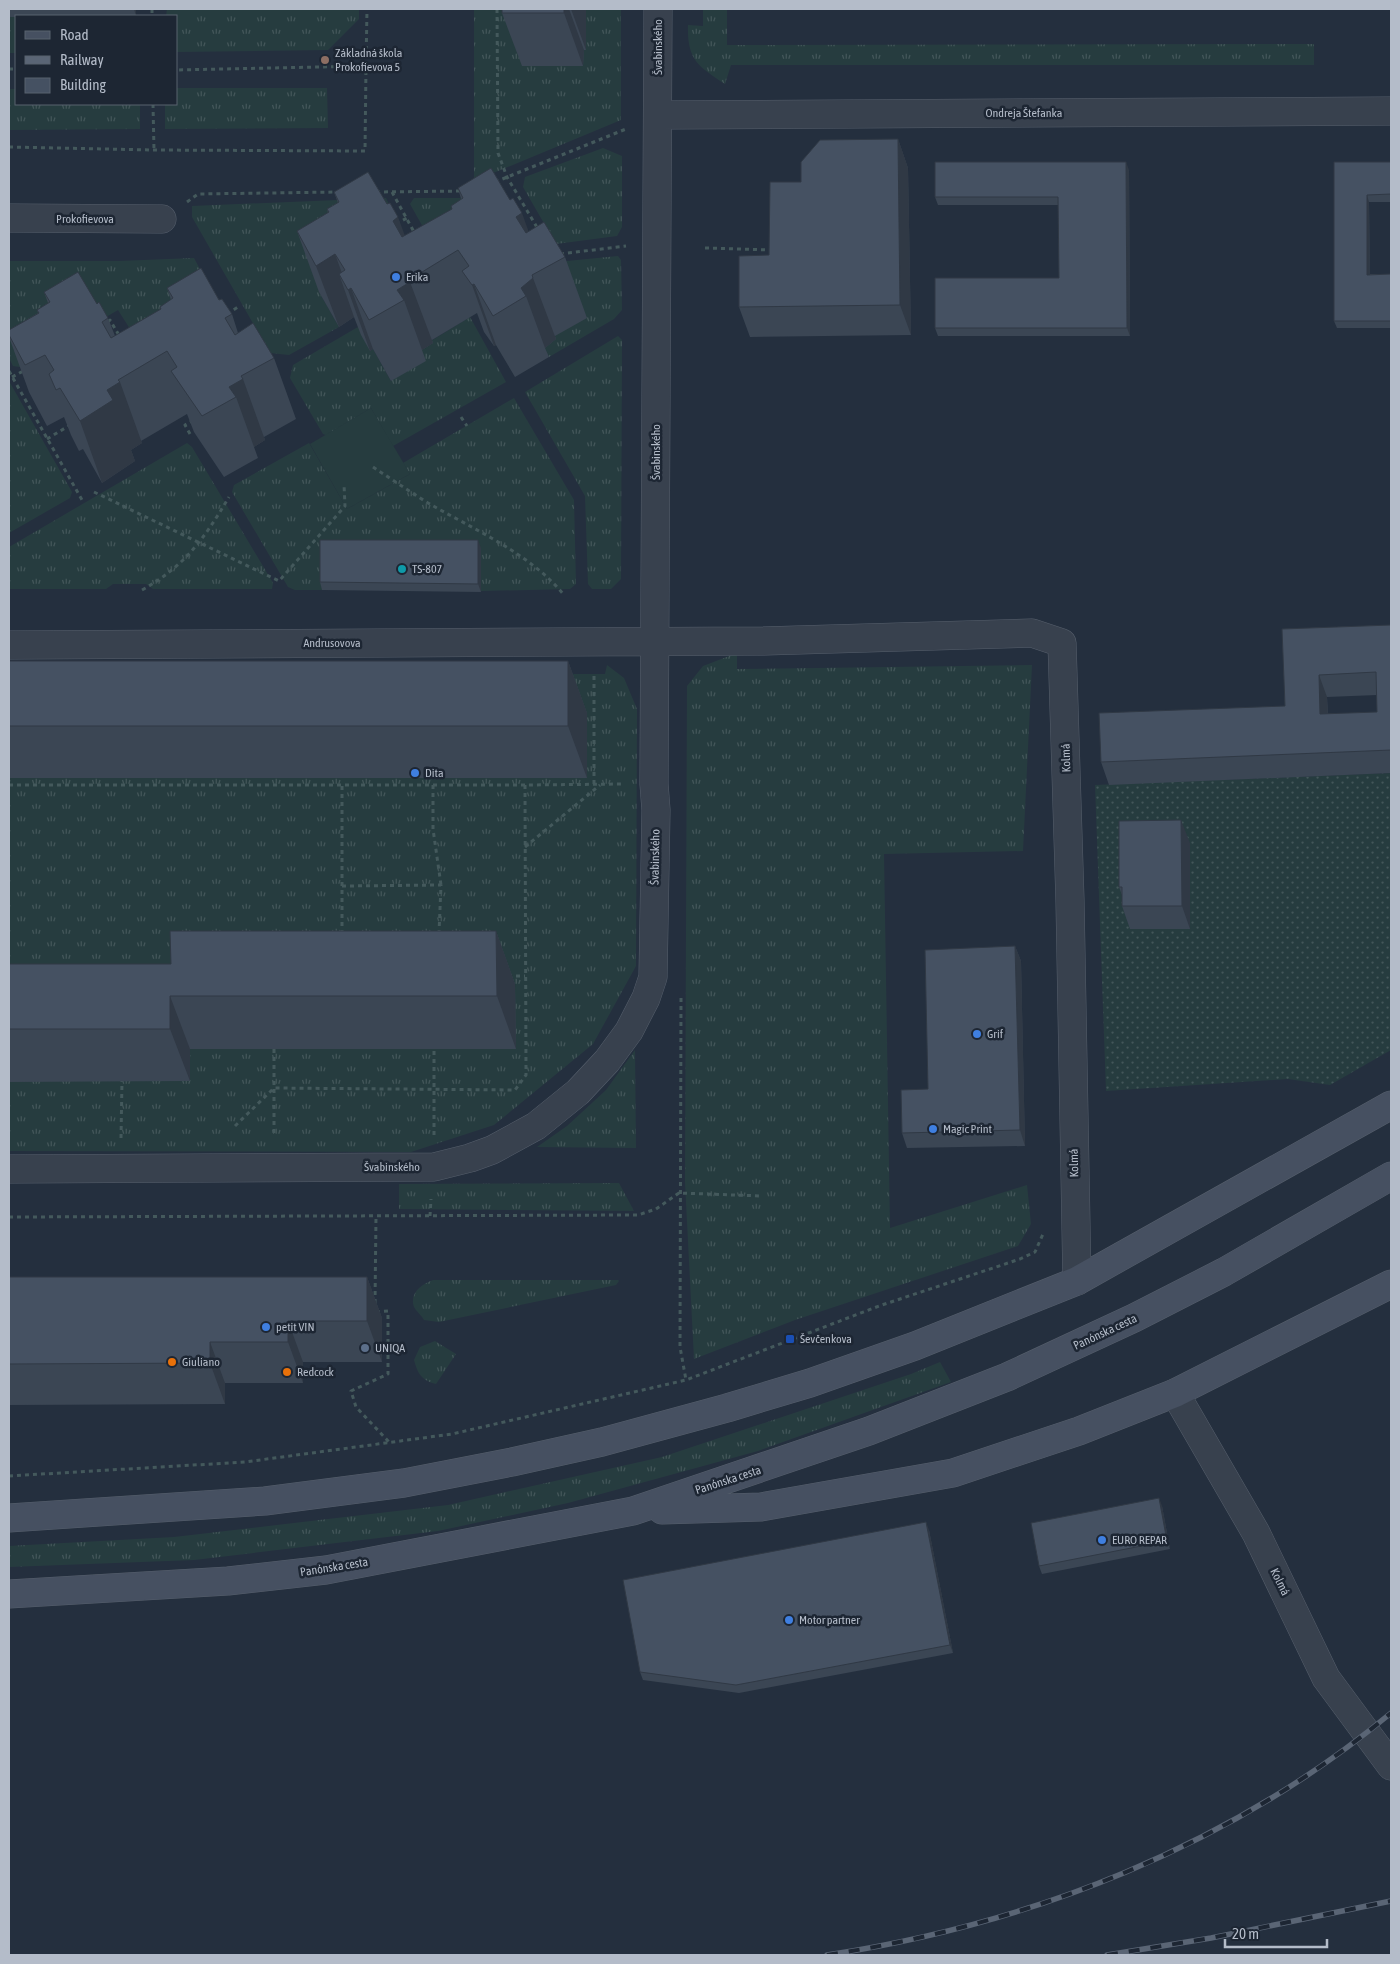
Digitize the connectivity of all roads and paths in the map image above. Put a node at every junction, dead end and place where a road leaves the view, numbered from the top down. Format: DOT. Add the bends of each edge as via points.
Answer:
graph roads {
  1 [pos="367,9"];
  2 [pos="497,9"];
  3 [pos="658,9"];
  4 [pos="366,66"];
  5 [pos="178,70"];
  6 [pos="153,105"];
  7 [pos="1391,110"];
  8 [pos="658,116"];
  9 [pos="9,147"];
  10 [pos="154,150"];
  11 [pos="507,177"];
  12 [pos="488,185"];
  13 [pos="472,189"];
  14 [pos="344,192"];
  15 [pos="373,192"];
  16 [pos="392,192"];
  17 [pos="526,209"];
  18 [pos="517,214"];
  19 [pos="9,218"];
  20 [pos="407,218"];
  21 [pos="162,219"];
  22 [pos="392,227"];
  23 [pos="540,232"];
  24 [pos="415,233"];
  25 [pos="629,246"];
  26 [pos="704,248"];
  27 [pos="780,251"];
  28 [pos="553,254"];
  29 [pos="238,307"];
  30 [pos="222,317"];
  31 [pos="102,325"];
  32 [pos="124,344"];
  33 [pos="28,368"];
  34 [pos="9,371"];
  35 [pos="12,377"];
  36 [pos="461,417"];
  37 [pos="194,420"];
  38 [pos="72,424"];
  39 [pos="466,426"];
  40 [pos="190,434"];
  41 [pos="47,439"];
  42 [pos="373,467"];
  43 [pos="344,484"];
  44 [pos="94,492"];
  45 [pos="229,497"];
  46 [pos="82,500"];
  47 [pos="200,543"];
  48 [pos="142,590"];
  49 [pos="564,595"];
  50 [pos="656,641"];
  51 [pos="9,645"];
  52 [pos="594,668"];
  53 [pos="594,784"];
  54 [pos="654,784"];
  55 [pos="9,785"];
  56 [pos="342,785"];
  57 [pos="433,785"];
  58 [pos="525,785"];
  59 [pos="601,785"];
  60 [pos="525,847"];
  61 [pos="440,885"];
  62 [pos="342,886"];
  63 [pos="342,936"];
  64 [pos="439,940"];
  65 [pos="506,976"];
  66 [pos="525,976"];
  67 [pos="274,1049"];
  68 [pos="122,1082"];
  69 [pos="274,1088"];
  70 [pos="1391,1105"];
  71 [pos="235,1126"];
  72 [pos="122,1168"];
  73 [pos="274,1168"];
  74 [pos="9,1169"];
  75 [pos="1391,1176"];
  76 [pos="679,1193"];
  77 [pos="762,1196"];
  78 [pos="376,1216"];
  79 [pos="9,1217"];
  80 [pos="1044,1232"];
  81 [pos="1077,1281"];
  82 [pos="1391,1284"];
  83 [pos="686,1380"];
  84 [pos="1175,1393"];
  85 [pos="389,1442"];
  86 [pos="9,1476"];
  87 [pos="633,1511"];
  88 [pos="9,1518"];
  89 [pos="9,1594"];
  90 [pos="1391,1766"];
  1 -- 4 [label="path"];
  2 -- 11 [label="path" via="498,153"];
  3 -- 8 [label="street, Švabinského"];
  4 -- 5 [label="path"];
  4 -- 10 [label="path" via="365,151"];
  6 -- 10 [label="path"];
  7 -- 8 [label="street, Ondreja Štefanka"];
  8 -- 11 [label="path"];
  8 -- 50 [label="street, Švabinského"];
  9 -- 10 [label="path"];
  11 -- 12 [label="path"];
  11 -- 17 [label="path"];
  13 -- 16 [label="path"];
  14 -- 21 [label="path" via="198,194"];
  15 -- 16 [label="path"];
  16 -- 20 [label="path"];
  17 -- 18 [label="path"];
  17 -- 23 [label="path"];
  19 -- 21 [label="street, Prokofievova"];
  20 -- 22 [label="path"];
  20 -- 24 [label="path"];
  25 -- 28 [label="path"];
  26 -- 27 [label="path"];
  29 -- 30 [label="path"];
  31 -- 32 [label="path" via="110,320"];
  33 -- 35 [label="path"];
  34 -- 35 [label="path"];
  35 -- 41 [label="path"];
  36 -- 39 [label="path"];
  37 -- 40 [label="path" via="185,425"];
  38 -- 41 [label="path"];
  41 -- 46 [label="path"];
  42 -- 49 [label="path" via="428,503 512,550"];
  43 -- 47 [label="path" via="345,506 279,581"];
  44 -- 47 [label="path"];
  45 -- 47 [label="path"];
  47 -- 48 [label="path" via="158,582"];
  50 -- 51 [label="street, Andrusovova"];
  50 -- 54 [label="street, Švabinského"];
  50 -- 81 [label="street, Kolmá" via="1032,633 1062,643"];
  52 -- 53 [label="path"];
  53 -- 58 [label="path"];
  53 -- 59 [label="path"];
  54 -- 59 [label="path"];
  54 -- 73 [label="street, Švabinského" via="653,977 629,1031 578,1092 536,1126 508,1142 443,1165"];
  55 -- 56 [label="path"];
  56 -- 57 [label="path"];
  56 -- 62 [label="path"];
  57 -- 58 [label="path"];
  57 -- 61 [label="path" via="432,829"];
  58 -- 60 [label="path"];
  59 -- 60 [label="path"];
  60 -- 66 [label="path"];
  61 -- 62 [label="path"];
  61 -- 64 [label="path"];
  62 -- 63 [label="path"];
  65 -- 66 [label="path"];
  66 -- 69 [label="path" via="526,1075 515,1090"];
  67 -- 69 [label="path"];
  68 -- 72 [label="path"];
  69 -- 71 [label="path"];
  69 -- 73 [label="path"];
  70 -- 81 [label="main road"];
  72 -- 73 [label="street, Švabinského"];
  72 -- 74 [label="street, Švabinského"];
  75 -- 87 [label="main road, Panónska cesta" via="1224,1272 1008,1377 841,1442"];
  76 -- 77 [label="path"];
  76 -- 78 [label="path" via="656,1209 638,1215"];
  76 -- 83 [label="path" via="680,1347"];
  78 -- 79 [label="path"];
  78 -- 85 [label="path" via="374,1312 388,1311 388,1374 351,1391 356,1407"];
  80 -- 83 [label="path" via="1035,1252 1020,1259 879,1306"];
  81 -- 88 [label="main road" via="916,1346 810,1383 602,1442 512,1462 404,1482 265,1501"];
  82 -- 84 [label="main road"];
  83 -- 85 [label="path" via="452,1434"];
  84 -- 87 [label="main road" via="953,1474 761,1507"];
  84 -- 90 [label="street, Kolmá" via="1256,1534 1326,1678"];
  85 -- 86 [label="path" via="244,1462"];
  87 -- 89 [label="main road, Panónska cesta" via="326,1570 228,1582"];
}
